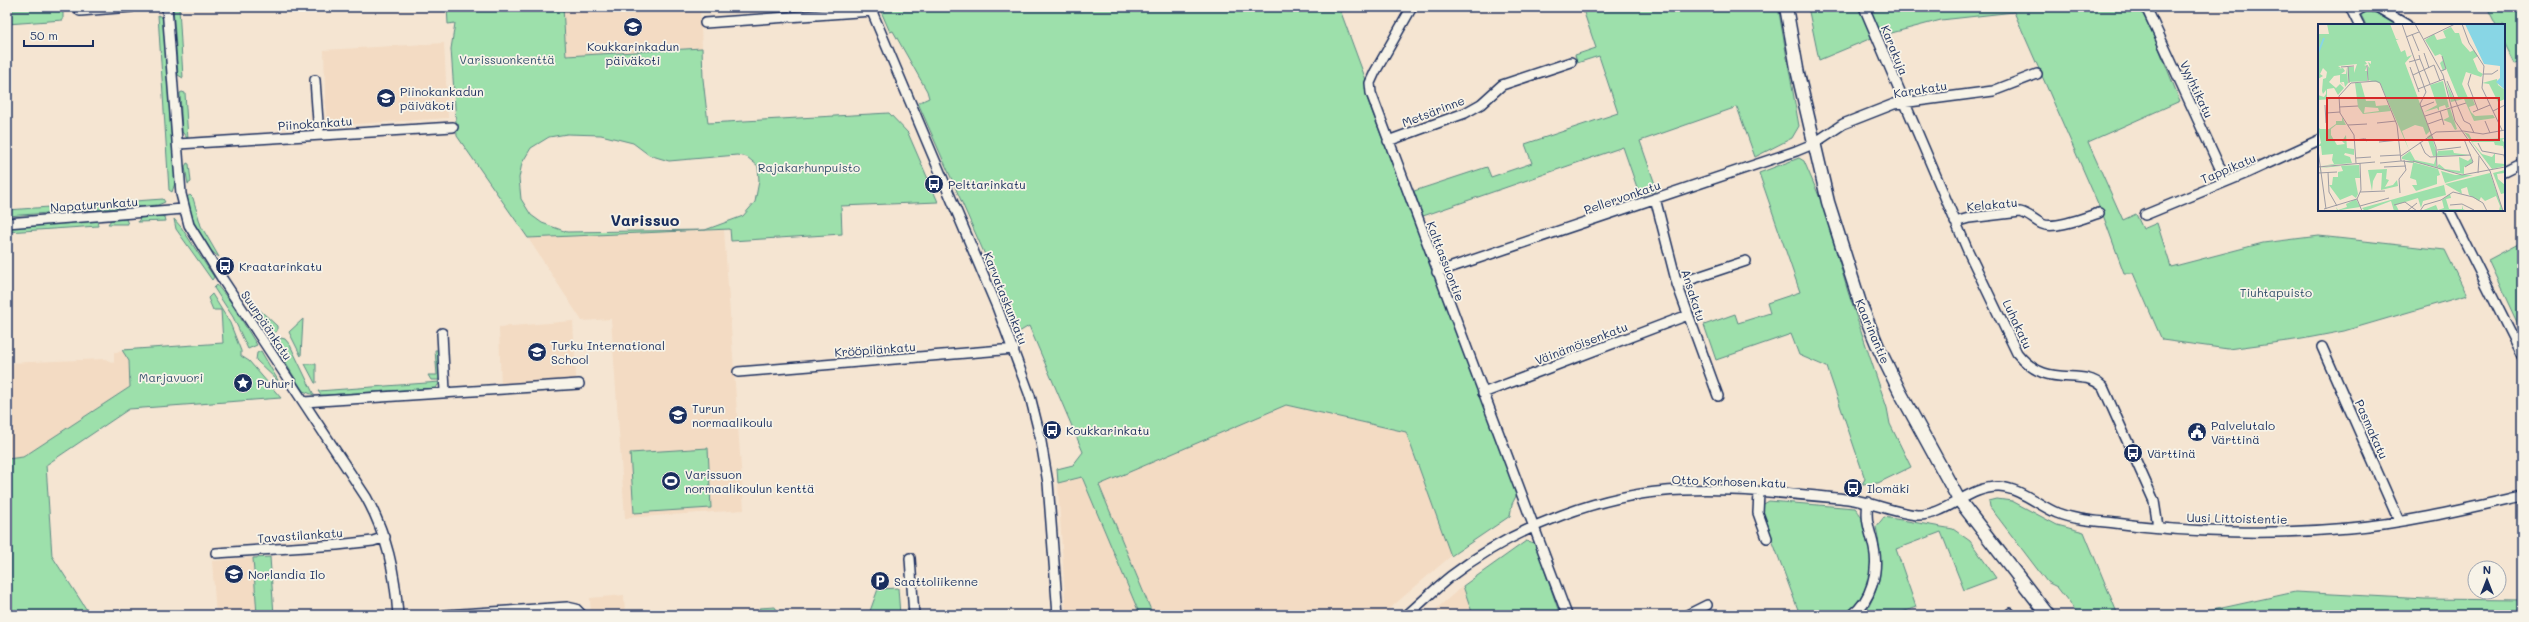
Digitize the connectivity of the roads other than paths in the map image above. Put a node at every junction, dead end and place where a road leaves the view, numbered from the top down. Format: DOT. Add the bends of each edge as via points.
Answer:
graph roads {
  1 [pos="131,7"];
  2 [pos="167,7"];
  3 [pos="1412,7"];
  4 [pos="1786,7"];
  5 [pos="1864,7"];
  6 [pos="2146,7"];
  7 [pos="2364,7"];
  8 [pos="2377,7"];
  9 [pos="871,9"];
  10 [pos="2352,10"];
  11 [pos="80,11"];
  12 [pos="705,23"];
  13 [pos="2359,24"];
  14 [pos="2405,24"];
  15 [pos="1571,62"];
  16 [pos="2037,74"];
  17 [pos="315,80"];
  18 [pos="1903,102"];
  19 [pos="453,127"];
  20 [pos="319,135"];
  21 [pos="2318,140"];
  22 [pos="1388,141"];
  23 [pos="178,144"];
  24 [pos="1813,144"];
  25 [pos="2522,162"];
  26 [pos="2505,170"];
  27 [pos="2226,181"];
  28 [pos="1655,198"];
  29 [pos="183,209"];
  30 [pos="2450,211"];
  31 [pos="2099,213"];
  32 [pos="2145,215"];
  33 [pos="1955,222"];
  34 [pos="7,223"];
  35 [pos="1746,261"];
  36 [pos="1437,272"];
  37 [pos="1677,284"];
  38 [pos="1688,315"];
  39 [pos="442,334"];
  40 [pos="2322,347"];
  41 [pos="1014,349"];
  42 [pos="2522,356"];
  43 [pos="738,372"];
  44 [pos="579,384"];
  45 [pos="445,391"];
  46 [pos="1483,393"];
  47 [pos="1718,396"];
  48 [pos="304,402"];
  49 [pos="1759,493"];
  50 [pos="2522,496"];
  51 [pos="1959,500"];
  52 [pos="1868,502"];
  53 [pos="2399,521"];
  54 [pos="2158,527"];
  55 [pos="1534,528"];
  56 [pos="385,537"];
  57 [pos="1767,538"];
  58 [pos="216,553"];
  59 [pos="910,558"];
  60 [pos="1707,605"];
  61 [pos="523,612"];
  62 [pos="398,615"];
  63 [pos="446,615"];
  64 [pos="582,615"];
  65 [pos="914,615"];
  66 [pos="1058,615"];
  67 [pos="1407,615"];
  68 [pos="1567,615"];
  69 [pos="1687,615"];
  70 [pos="1852,615"];
  71 [pos="2048,615"];
  1 -- 11 [label="street"];
  2 -- 23 [label="street, Suurpäänkatu"];
  3 -- 22 [label="street, Kalttassuontie" via="1370,82 1370,93"];
  4 -- 24 [label="main road, Kaarinantie"];
  5 -- 18 [label="street, Karakuja"];
  6 -- 27 [label="street, Vyyhtikatu"];
  7 -- 10 [label="street"];
  8 -- 14 [label="street"];
  9 -- 12 [label="street"];
  9 -- 41 [label="street, Karvataskunkatu"];
  10 -- 13 [label="street"];
  15 -- 22 [label="street, Metsärinne" via="1502,84 1481,104 1465,113"];
  16 -- 18 [label="street, Karakatu" via="1993,91"];
  17 -- 20 [label="street"];
  18 -- 24 [label="street, Karakatu" via="1843,124"];
  18 -- 33 [label="street, Luhakatu"];
  19 -- 20 [label="street, Piinokankatu"];
  20 -- 23 [label="street, Piinokankatu"];
  21 -- 27 [label="street, Tappikatu"];
  22 -- 36 [label="street, Kalttassuontie"];
  23 -- 29 [label="street, Suurpäänkatu"];
  24 -- 28 [label="street, Pellervonkatu"];
  24 -- 51 [label="main road, Kaarinantie" via="1843,253 1874,336 1900,392"];
  25 -- 26 [label="street"];
  27 -- 32 [label="street, Tappikatu"];
  28 -- 36 [label="street, Pellervonkatu"];
  28 -- 37 [label="street, Ansakatu"];
  29 -- 34 [label="street, Napaturunkatu"];
  29 -- 48 [label="street, Suurpäänkatu" via="204,252"];
  30 -- 42 [label="street"];
  31 -- 33 [label="street, Kelakatu" via="2049,225 2041,224 2028,214 2020,212"];
  33 -- 54 [label="street, Luhakatu" via="2021,358 2044,374 2060,378 2092,379 2106,391 2154,501"];
  35 -- 37 [label="street"];
  36 -- 46 [label="street, Kalttassuontie"];
  37 -- 38 [label="street, Ansakatu"];
  38 -- 46 [label="street, Väinämöisenkatu"];
  38 -- 47 [label="street, Ansakatu"];
  39 -- 45 [label="street"];
  40 -- 53 [label="street, Pasmakatu"];
  41 -- 43 [label="street, Krööpilänkatu"];
  41 -- 66 [label="street, Karvataskunkatu" via="1030,396 1044,454 1051,507"];
  44 -- 45 [label="street"];
  45 -- 48 [label="street"];
  46 -- 55 [label="street, Kalttassuontie"];
  48 -- 56 [label="street, Suurpäänkatu" via="358,482"];
  49 -- 52 [label="street, Otto Korhosen katu"];
  49 -- 55 [label="street, Otto Korhosen katu" via="1684,490 1651,493 1595,506"];
  49 -- 57 [label="street" via="1758,514"];
  50 -- 53 [label="street, Uusi Littoistentie"];
  51 -- 52 [label="street, Otto Korhosen katu" via="1938,511 1921,515 1906,514"];
  51 -- 54 [label="street, Uusi Littoistentie" via="1984,488 2004,487 2072,518"];
  51 -- 71 [label="main road, Kaarinantie"];
  52 -- 70 [label="street" via="1867,528 1874,548 1875,570 1870,593 1862,608"];
  53 -- 54 [label="street, Uusi Littoistentie" via="2296,532"];
  55 -- 67 [label="street, Otto Korhosen katu" via="1492,549 1451,576"];
  55 -- 68 [label="street, Kalttassuontie"];
  56 -- 58 [label="street, Tavastilankatu" via="337,545"];
  56 -- 62 [label="street, Suurpäänkatu" via="393,566"];
  59 -- 65 [label="street"];
  60 -- 69 [label="street"];
  61 -- 63 [label="street"];
  61 -- 64 [label="street" via="567,607 576,609"];
}
